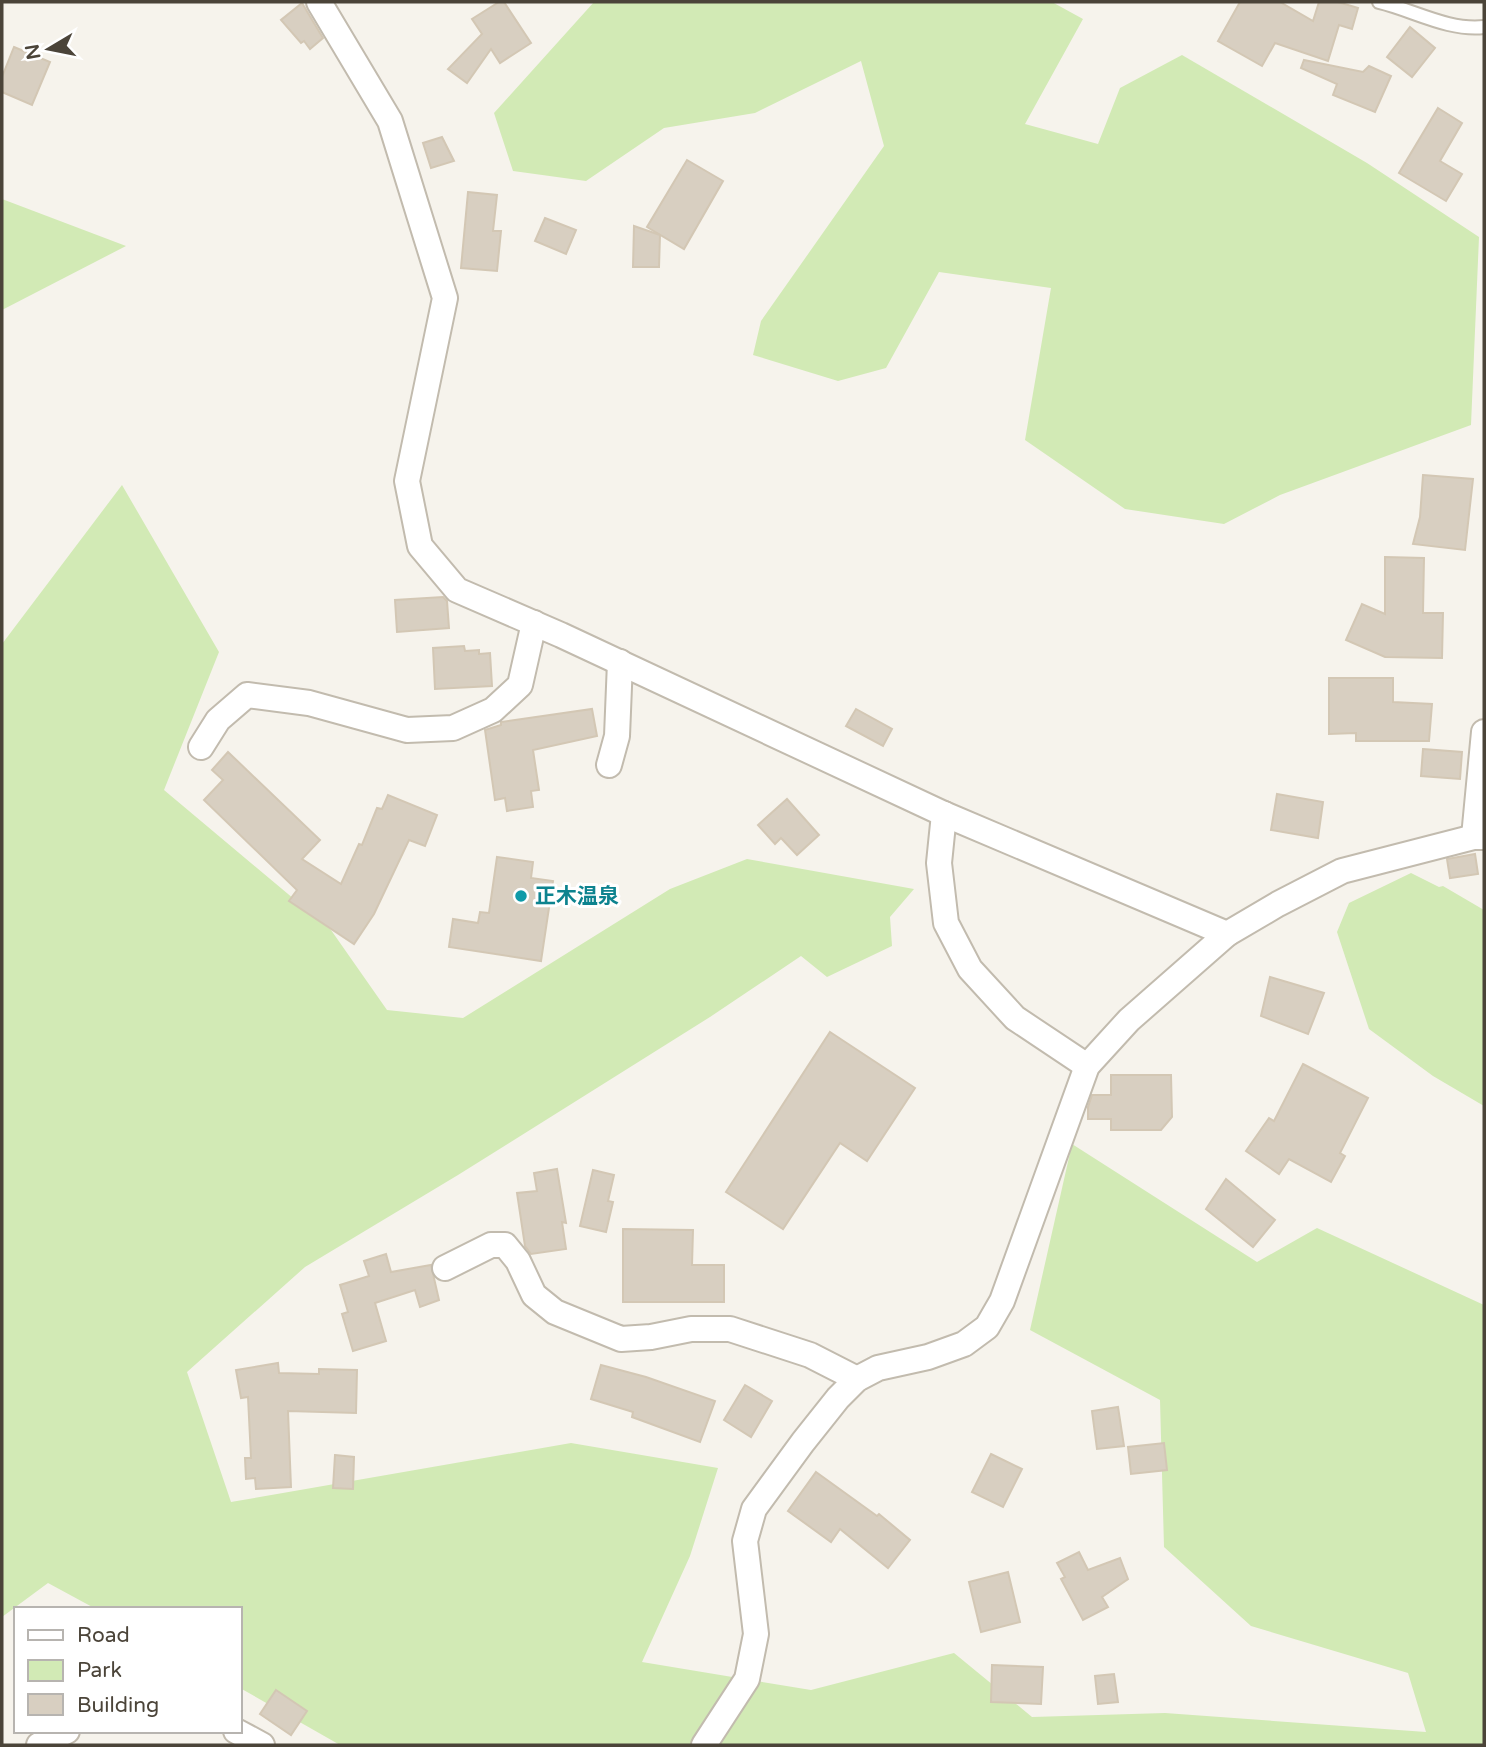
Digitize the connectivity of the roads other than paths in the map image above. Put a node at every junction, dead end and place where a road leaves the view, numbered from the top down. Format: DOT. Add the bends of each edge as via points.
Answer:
graph roads {
  1 [pos="319,2"];
  2 [pos="1379,2"];
  3 [pos="1484,27"];
  4 [pos="534,623"];
  5 [pos="620,662"];
  6 [pos="1484,732"];
  7 [pos="201,747"];
  8 [pos="609,765"];
  9 [pos="944,814"];
  10 [pos="1479,837"];
  11 [pos="1227,933"];
  12 [pos="1087,1066"];
  13 [pos="445,1268"];
  14 [pos="857,1379"];
  15 [pos="63,1733"];
  16 [pos="240,1733"];
  17 [pos="39,1745"];
  18 [pos="262,1745"];
  19 [pos="704,1745"];
  1 -- 4 [label="street" via="390,121 444,298 407,481 420,546 457,590"];
  2 -- 3 [label="lane" via="1429,19"];
  4 -- 5 [label="street"];
  4 -- 7 [label="street" via="520,685 493,710 453,729 407,730 309,703 247,695 218,720"];
  5 -- 8 [label="street" via="617,736"];
  5 -- 9 [label="street"];
  6 -- 10 [label="street"];
  9 -- 11 [label="street"];
  9 -- 12 [label="street" via="939,863 947,923 970,969 1015,1018"];
  10 -- 11 [label="street" via="1342,871"];
  11 -- 12 [label="street" via="1129,1020"];
  12 -- 14 [label="street" via="1002,1301 987,1327 964,1344 878,1368"];
  13 -- 14 [label="street" via="491,1245 505,1245 534,1295 555,1312 621,1339 691,1329 730,1329 810,1355"];
  14 -- 19 [label="street" via="803,1442 754,1510 745,1541 757,1634 747,1679"];
  15 -- 17 [label="street"];
  16 -- 18 [label="street"];
}
